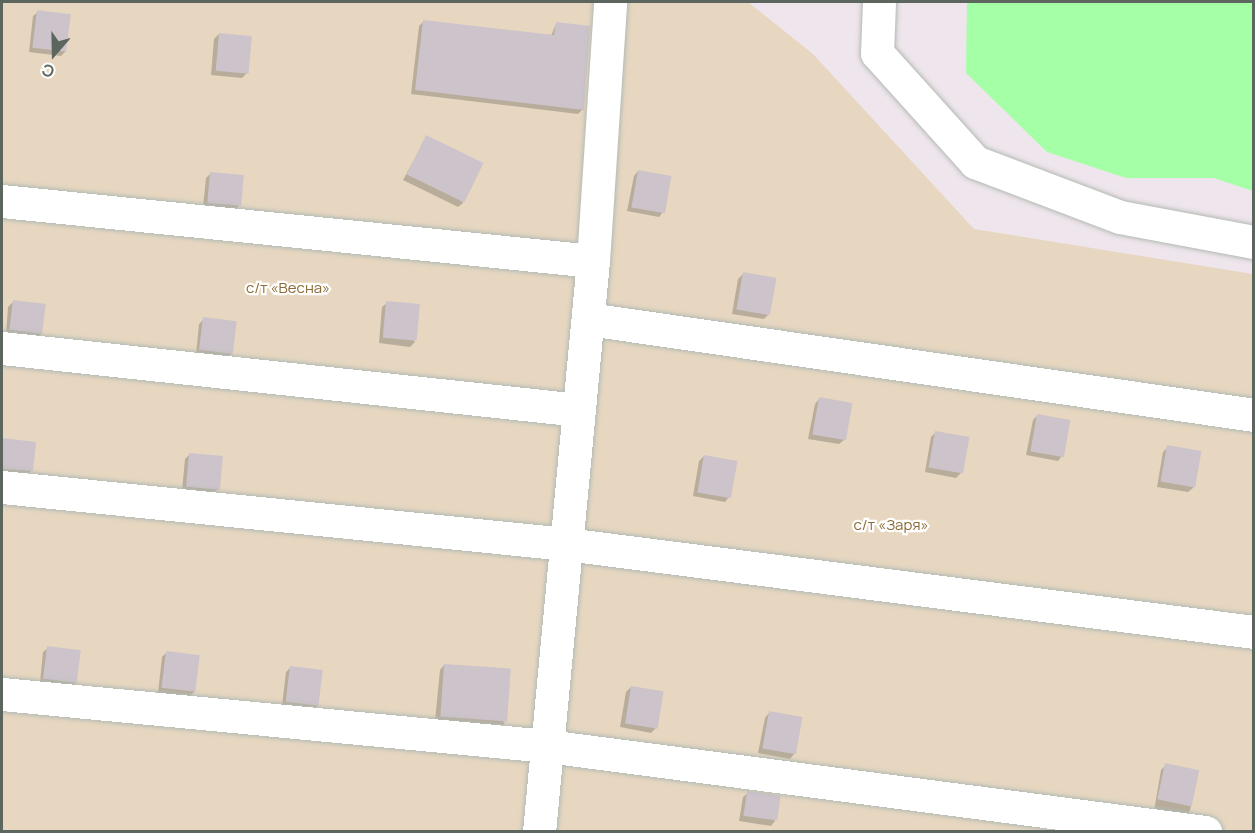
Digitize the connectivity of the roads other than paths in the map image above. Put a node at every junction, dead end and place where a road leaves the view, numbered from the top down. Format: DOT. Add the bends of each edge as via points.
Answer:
graph roads {
  1 [pos="610,2"];
  2 [pos="879,2"];
  3 [pos="2,201"];
  4 [pos="1254,242"];
  5 [pos="593,261"];
  6 [pos="588,319"];
  7 [pos="2,348"];
  8 [pos="579,410"];
  9 [pos="1254,416"];
  10 [pos="2,488"];
  11 [pos="566,544"];
  12 [pos="1254,632"];
  13 [pos="2,694"];
  14 [pos="547,746"];
  15 [pos="539,831"];
  16 [pos="1205,831"];
  1 -- 5 [label="lane"];
  2 -- 4 [label="lane" via="877,53 975,162 1120,216"];
  3 -- 5 [label="lane"];
  5 -- 6 [label="lane"];
  6 -- 8 [label="lane"];
  6 -- 9 [label="lane"];
  7 -- 8 [label="lane"];
  8 -- 11 [label="lane"];
  10 -- 11 [label="lane"];
  11 -- 12 [label="lane"];
  11 -- 14 [label="lane"];
  13 -- 14 [label="lane"];
  14 -- 15 [label="lane"];
  14 -- 16 [label="lane"];
}
